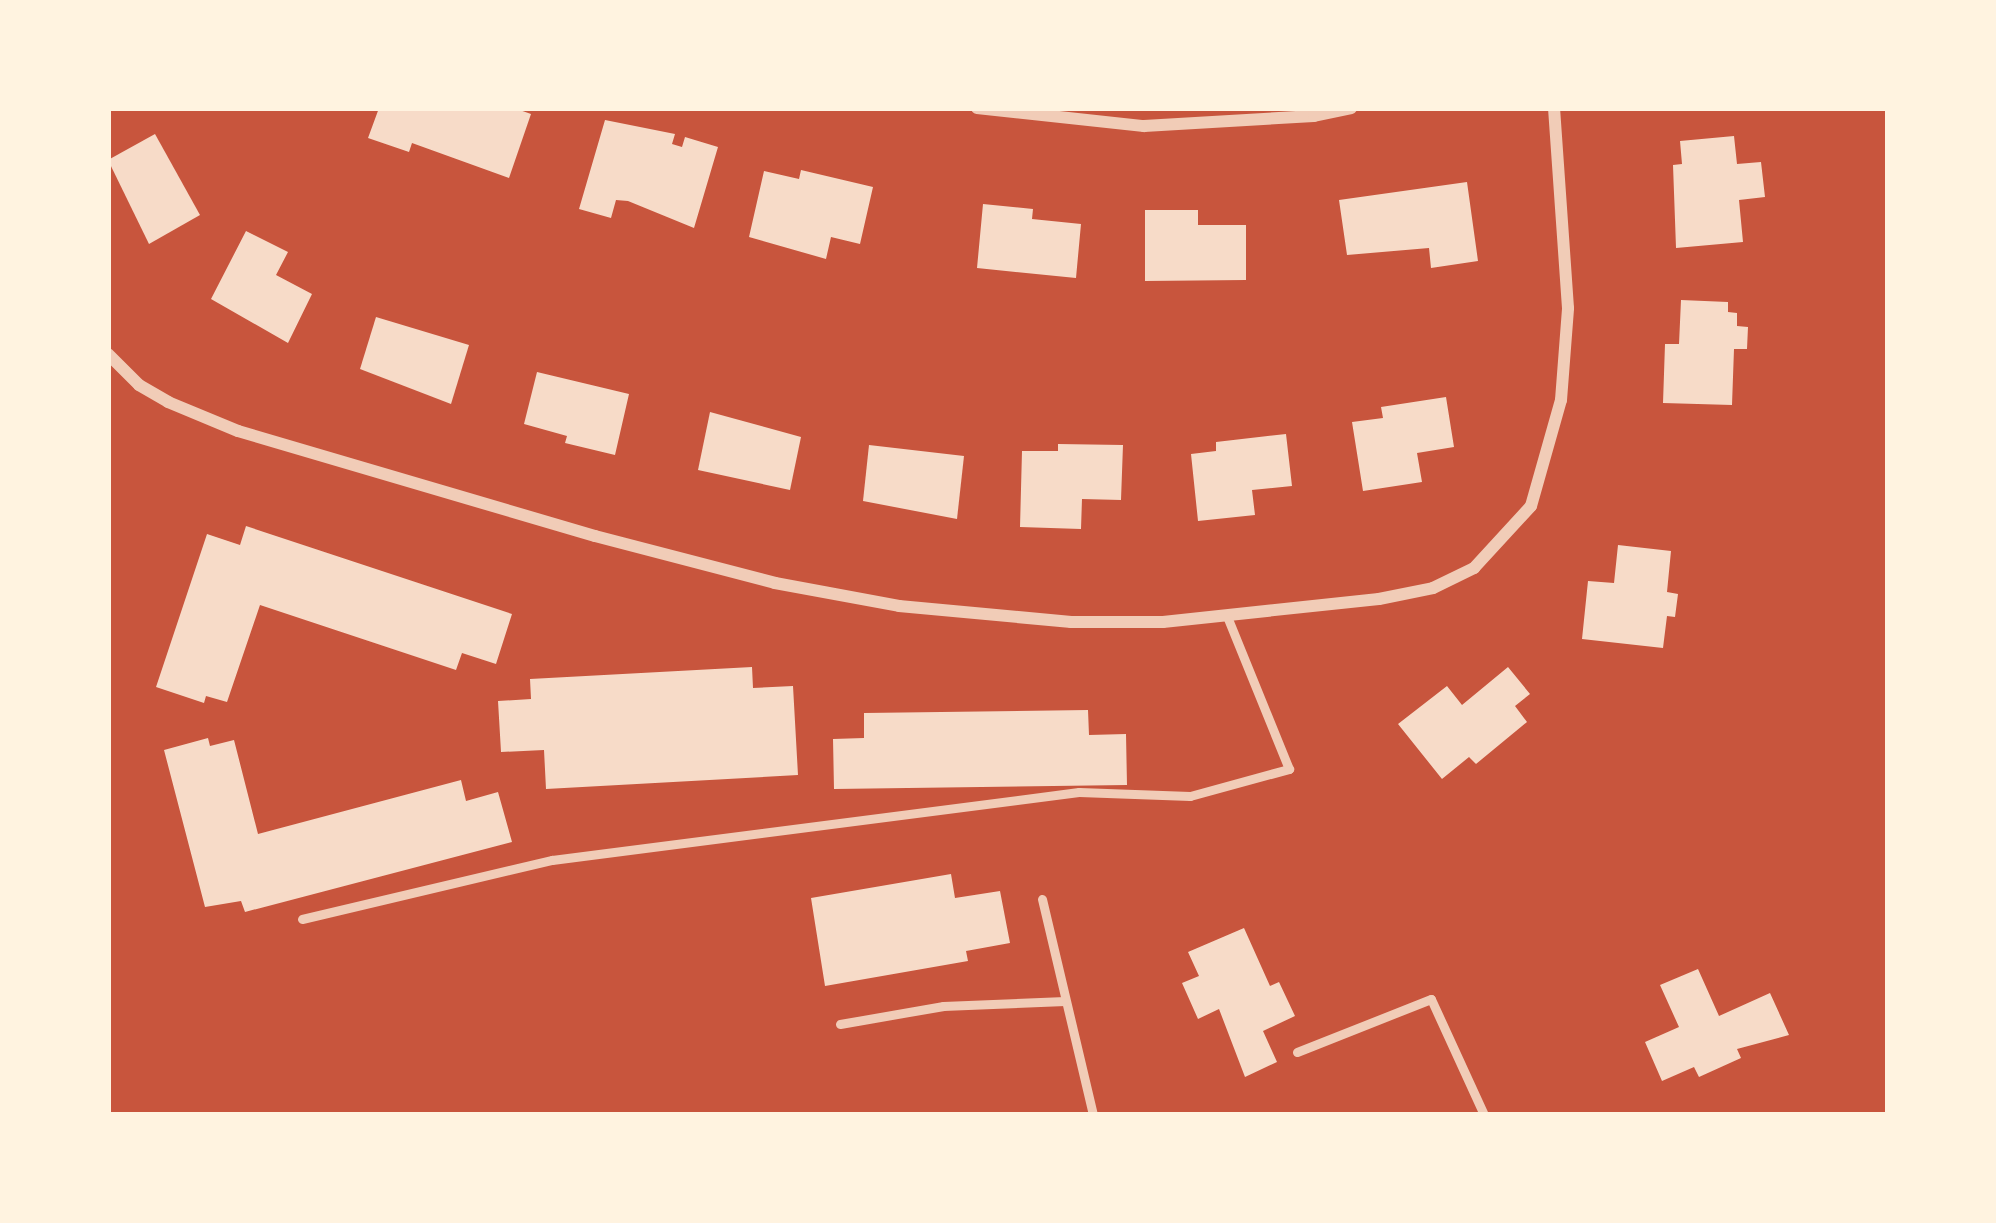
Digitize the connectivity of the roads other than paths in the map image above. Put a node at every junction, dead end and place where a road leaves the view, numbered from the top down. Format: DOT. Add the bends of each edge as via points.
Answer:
graph roads {
  1 [pos="976,108"];
  2 [pos="1352,108"];
  3 [pos="1554,108"];
  4 [pos="108,354"];
  5 [pos="1227,616"];
  6 [pos="1042,899"];
  7 [pos="302,919"];
  8 [pos="1065,1001"];
  9 [pos="840,1024"];
  10 [pos="1297,1052"];
  11 [pos="1093,1115"];
  12 [pos="1484,1115"];
  1 -- 2 [label="street" via="1144,126"];
  3 -- 5 [label="street" via="1568,308 1561,400 1532,506 1474,568 1433,587"];
  4 -- 5 [label="street" via="168,402 238,430 775,583 899,606 1071,622"];
  5 -- 7 [label="lane" via="1289,770 1190,796 1079,792 552,860"];
  6 -- 8 [label="lane"];
  8 -- 9 [label="lane" via="943,1006"];
  8 -- 11 [label="lane"];
  10 -- 12 [label="lane" via="1431,999"];
}
